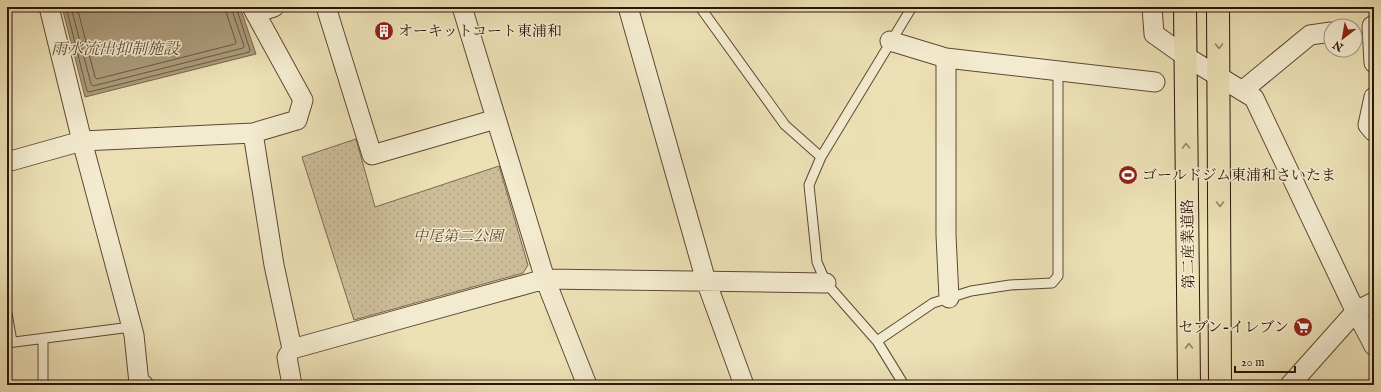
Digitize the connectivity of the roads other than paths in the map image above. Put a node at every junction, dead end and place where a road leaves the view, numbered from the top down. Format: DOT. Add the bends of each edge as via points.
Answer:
graph roads {
  1 [pos="49,7"];
  2 [pos="274,7"];
  3 [pos="326,7"];
  4 [pos="462,7"];
  5 [pos="628,7"];
  6 [pos="700,7"];
  7 [pos="912,7"];
  8 [pos="1152,7"];
  9 [pos="1185,7"];
  10 [pos="1218,7"];
  11 [pos="254,10"];
  12 [pos="1367,27"];
  13 [pos="1323,33"];
  14 [pos="890,41"];
  15 [pos="1185,56"];
  16 [pos="946,58"];
  17 [pos="1374,63"];
  18 [pos="1058,71"];
  19 [pos="1219,76"];
  20 [pos="1155,82"];
  21 [pos="1242,91"];
  22 [pos="1374,97"];
  23 [pos="496,119"];
  24 [pos="1374,132"];
  25 [pos="254,133"];
  26 [pos="82,141"];
  27 [pos="821,158"];
  28 [pos="7,162"];
  29 [pos="545,279"];
  30 [pos="706,281"];
  31 [pos="826,283"];
  32 [pos="949,298"];
  33 [pos="1374,302"];
  34 [pos="1356,311"];
  35 [pos="7,313"];
  36 [pos="131,328"];
  37 [pos="43,338"];
  38 [pos="877,341"];
  39 [pos="10,343"];
  40 [pos="1374,346"];
  41 [pos="292,349"];
  42 [pos="43,385"];
  43 [pos="144,385"];
  44 [pos="292,385"];
  45 [pos="587,385"];
  46 [pos="744,385"];
  47 [pos="904,385"];
  48 [pos="1189,385"];
  49 [pos="1220,385"];
  50 [pos="1290,385"];
  1 -- 26 [label="street"];
  2 -- 11 [label="street"];
  3 -- 23 [label="street" via="372,155"];
  4 -- 23 [label="street"];
  5 -- 30 [label="street"];
  6 -- 27 [label="lane" via="785,125"];
  7 -- 14 [label="lane"];
  8 -- 15 [label="street" via="1154,34"];
  9 -- 15 [label="main road, 第二産業道路"];
  10 -- 19 [label="main road, 第二産業道路, one-way"];
  11 -- 25 [label="street" via="303,100 297,120"];
  12 -- 17 [label="street"];
  13 -- 21 [label="street" via="1310,35"];
  14 -- 16 [label="street"];
  14 -- 27 [label="lane"];
  15 -- 19 [label="street"];
  48 -- 15 [label="main road, 第二産業道路, one-way"];
  16 -- 18 [label="street"];
  16 -- 32 [label="street" via="946,235"];
  18 -- 20 [label="street"];
  18 -- 32 [label="lane" via="1058,276 1052,283 1010,285 971,291"];
  19 -- 21 [label="street"];
  19 -- 49 [label="main road, 第二産業道路, one-way"];
  21 -- 34 [label="street" via="1254,98"];
  22 -- 24 [label="street" via="1368,125"];
  23 -- 29 [label="street"];
  25 -- 26 [label="street"];
  25 -- 41 [label="street" via="274,265"];
  26 -- 28 [label="street"];
  26 -- 36 [label="street"];
  27 -- 31 [label="lane" via="809,185 817,262"];
  29 -- 30 [label="street"];
  29 -- 41 [label="street"];
  29 -- 45 [label="street"];
  30 -- 31 [label="street"];
  30 -- 46 [label="street"];
  31 -- 38 [label="lane"];
  32 -- 38 [label="lane" via="933,303"];
  33 -- 34 [label="street"];
  34 -- 40 [label="street"];
  34 -- 50 [label="street"];
  35 -- 39 [label="lane"];
  36 -- 37 [label="lane"];
  36 -- 43 [label="street" via="139,383"];
  37 -- 39 [label="lane"];
  37 -- 42 [label="lane"];
  38 -- 47 [label="lane"];
  41 -- 44 [label="street" via="287,357"];
}
